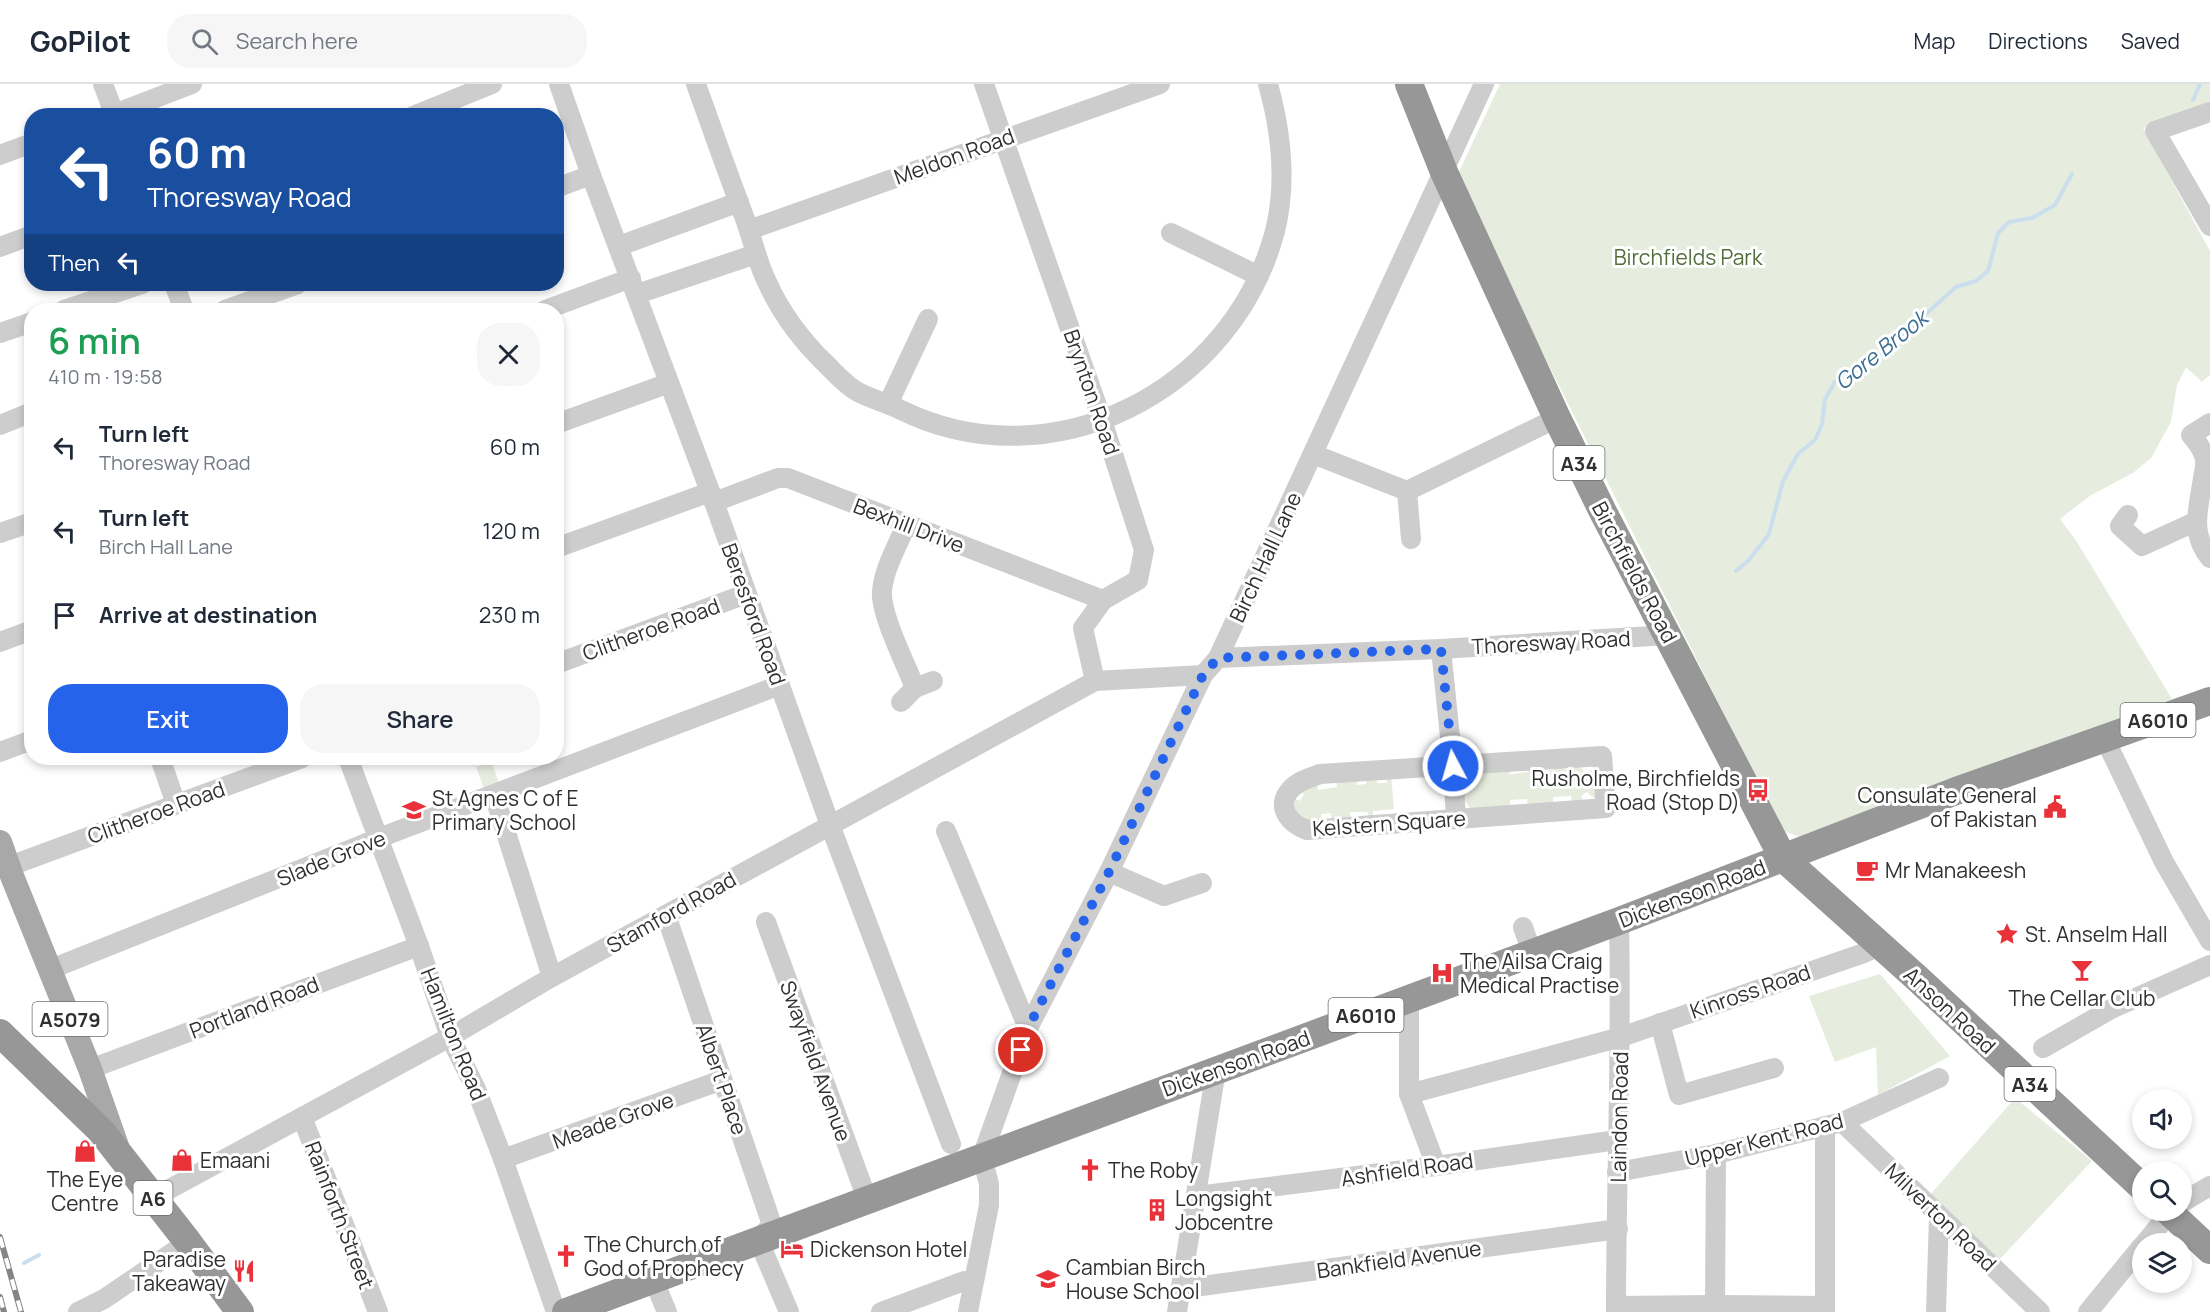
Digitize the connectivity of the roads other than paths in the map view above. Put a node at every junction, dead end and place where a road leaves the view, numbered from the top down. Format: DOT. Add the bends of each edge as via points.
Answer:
graph roads {
  1 [pos="103,84"];
  2 [pos="192,84"];
  3 [pos="492,84"];
  4 [pos="559,84"];
  5 [pos="696,84"];
  6 [pos="984,84"];
  7 [pos="1160,84"];
  8 [pos="1268,84"];
  9 [pos="1409,84"];
  10 [pos="1484,84"];
  11 [pos="110,108"];
  12 [pos="130,108"];
  13 [pos="433,108"];
  14 [pos="2210,112"];
  15 [pos="1003,138"];
  16 [pos="24,146"];
  17 [pos="0,155"];
  18 [pos="1444,172"];
  19 [pos="591,175"];
  20 [pos="564,185"];
  21 [pos="739,202"];
  22 [pos="2210,226"];
  23 [pos="749,230"];
  24 [pos="1171,233"];
  25 [pos="24,238"];
  26 [pos="619,246"];
  27 [pos="0,247"];
  28 [pos="756,254"];
  29 [pos="1259,276"];
  30 [pos="634,286"];
  31 [pos="121,291"];
  32 [pos="278,291"];
  33 [pos="85,303"];
  34 [pos="245,303"];
  35 [pos="564,305"];
  36 [pos="928,319"];
  37 [pos="24,325"];
  38 [pos="0,333"];
  39 [pos="669,383"];
  40 [pos="888,404"];
  41 [pos="24,415"];
  42 [pos="1557,418"];
  43 [pos="1102,420"];
  44 [pos="564,421"];
  45 [pos="2210,423"];
  46 [pos="0,425"];
  47 [pos="1312,454"];
  48 [pos="1407,491"];
  49 [pos="712,497"];
  50 [pos="2128,515"];
  51 [pos="2197,521"];
  52 [pos="24,525"];
  53 [pos="906,525"];
  54 [pos="0,533"];
  55 [pos="1411,539"];
  56 [pos="564,545"];
  57 [pos="2210,558"];
  58 [pos="746,594"];
  59 [pos="1102,600"];
  60 [pos="24,633"];
  61 [pos="1668,635"];
  62 [pos="0,642"];
  63 [pos="1441,649"];
  64 [pos="1218,658"];
  65 [pos="564,660"];
  66 [pos="1203,675"];
  67 [pos="1095,681"];
  68 [pos="780,685"];
  69 [pos="916,690"];
  70 [pos="2210,701"];
  71 [pos="2105,739"];
  72 [pos="24,743"];
  73 [pos="0,752"];
  74 [pos="162,765"];
  75 [pos="283,765"];
  76 [pos="351,765"];
  77 [pos="1453,766"];
  78 [pos="494,795"];
  79 [pos="176,804"];
  80 [pos="1456,819"];
  81 [pos="830,825"];
  82 [pos="946,831"];
  83 [pos="379,838"];
  84 [pos="0,842"];
  85 [pos="1784,858"];
  86 [pos="10,866"];
  87 [pos="1109,872"];
  88 [pos="1202,883"];
  89 [pos="666,915"];
  90 [pos="1618,921"];
  91 [pos="766,922"];
  92 [pos="1523,927"];
  93 [pos="2210,941"];
  94 [pos="419,946"];
  95 [pos="1879,946"];
  96 [pos="1532,953"];
  97 [pos="2210,965"];
  98 [pos="51,969"];
  99 [pos="552,977"];
  100 [pos="1409,998"];
  101 [pos="1660,1023"];
  102 [pos="1028,1028"];
  103 [pos="0,1033"];
  104 [pos="450,1037"];
  105 [pos="1621,1037"];
  106 [pos="2043,1048"];
  107 [pos="1774,1068"];
  108 [pos="90,1069"];
  109 [pos="1216,1070"];
  110 [pos="1939,1078"];
  111 [pos="722,1080"];
  112 [pos="1409,1094"];
  113 [pos="65,1095"];
  114 [pos="302,1117"];
  115 [pos="1834,1124"];
  116 [pos="1617,1140"];
  117 [pos="951,1144"];
  118 [pos="120,1154"];
  119 [pos="1716,1154"];
  120 [pos="982,1157"];
  121 [pos="503,1159"];
  122 [pos="1436,1166"];
  123 [pos="1617,1172"];
  124 [pos="2132,1178"];
  125 [pos="2210,1186"];
  126 [pos="1197,1196"];
  127 [pos="2192,1197"];
  128 [pos="153,1198"];
  129 [pos="867,1200"];
  130 [pos="1939,1215"];
  131 [pos="2163,1221"];
  132 [pos="2184,1221"];
  133 [pos="1618,1229"];
  134 [pos="2153,1233"];
  135 [pos="759,1239"];
  136 [pos="188,1242"];
  137 [pos="2210,1250"];
  138 [pos="2132,1258"];
  139 [pos="654,1281"];
  140 [pos="973,1283"];
  141 [pos="1180,1289"];
  142 [pos="626,1291"];
  143 [pos="107,1305"];
  144 [pos="1715,1305"];
  145 [pos="1616,1309"];
  146 [pos="1825,1309"];
  147 [pos="78,1312"];
  148 [pos="240,1312"];
  149 [pos="378,1312"];
  150 [pos="556,1312"];
  151 [pos="566,1312"];
  152 [pos="599,1312"];
  153 [pos="667,1312"];
  154 [pos="789,1312"];
  155 [pos="881,1312"];
  156 [pos="968,1312"];
  157 [pos="1177,1312"];
  158 [pos="1936,1312"];
  159 [pos="2040,1312"];
  160 [pos="2088,1312"];
  1 -- 11 [label="street"];
  2 -- 12 [label="street"];
  3 -- 13 [label="street"];
  4 -- 19 [label="street, Beresford Road"];
  5 -- 21 [label="street"];
  6 -- 15 [label="street, Brynton Road"];
  7 -- 15 [label="street, Meldon Road"];
  8 -- 29 [label="street" via="1278,123 1281,177 1275,232"];
  9 -- 18 [label="highway, Birchfields Road / A34"];
  10 -- 18 [label="street, Birch Hall Lane"];
  14 -- 22 [label="street" via="2155,131"];
  15 -- 23 [label="street, Meldon Road"];
  15 -- 43 [label="street, Brynton Road"];
  16 -- 17 [label="street"];
  18 -- 42 [label="highway, Birchfields Road / A34"];
  18 -- 47 [label="street, Birch Hall Lane"];
  19 -- 20 [label="street"];
  19 -- 26 [label="street, Beresford Road"];
  21 -- 23 [label="street"];
  21 -- 26 [label="street"];
  23 -- 28 [label="street"];
  24 -- 29 [label="street"];
  25 -- 27 [label="street"];
  26 -- 30 [label="street, Beresford Road"];
  28 -- 30 [label="street"];
  28 -- 40 [label="street" via="767,284 809,347 858,392"];
  29 -- 43 [label="street" via="1228,329 1193,366 1138,405"];
  30 -- 35 [label="street"];
  30 -- 39 [label="street, Beresford Road"];
  31 -- 33 [label="street"];
  32 -- 34 [label="street"];
  36 -- 40 [label="street"];
  37 -- 38 [label="street"];
  39 -- 44 [label="street"];
  39 -- 49 [label="street, Beresford Road"];
  40 -- 43 [label="street" via="938,425 992,435 1046,434"];
  41 -- 46 [label="street"];
  42 -- 48 [label="street"];
  42 -- 61 [label="highway, Birchfields Road / A34"];
  43 -- 59 [label="street, Brynton Road" via="1144,550 1138,579"];
  45 -- 51 [label="street" via="2191,435 2205,462"];
  47 -- 48 [label="street"];
  47 -- 64 [label="street, Birch Hall Lane"];
  48 -- 55 [label="street"];
  49 -- 53 [label="street, Bexhill Drive" via="788,478"];
  49 -- 56 [label="street, Bexhill Drive"];
  49 -- 58 [label="street, Beresford Road"];
  50 -- 51 [label="street" via="2120,525 2142,546"];
  51 -- 57 [label="street" via="2197,535"];
  52 -- 54 [label="street"];
  53 -- 59 [label="street, Bexhill Drive"];
  53 -- 69 [label="street" via="882,592 883,607"];
  58 -- 65 [label="street, Clitheroe Road"];
  58 -- 68 [label="street, Beresford Road"];
  59 -- 67 [label="street, Brynton Road" via="1083,628"];
  60 -- 62 [label="street"];
  61 -- 63 [label="street, Thoresway Road"];
  61 -- 85 [label="highway, Birchfields Road / A34"];
  63 -- 64 [label="street, Thoresway Road"];
  63 -- 77 [label="street"];
  64 -- 66 [label="street, Birch Hall Lane"];
  66 -- 67 [label="street, Stamford Road"];
  66 -- 87 [label="street, Birch Hall Lane"];
  67 -- 81 [label="street, Stamford Road"];
  68 -- 78 [label="street, Slade Grove"];
  68 -- 81 [label="street, Beresford Road"];
  70 -- 71 [label="highway, Dickenson Road / A6010"];
  71 -- 85 [label="highway, Dickenson Road / A6010" via="1956,791"];
  71 -- 93 [label="street" via="2164,862"];
  72 -- 73 [label="street"];
  74 -- 79 [label="street"];
  75 -- 79 [label="street, Clitheroe Road"];
  76 -- 83 [label="street, Hamilton Road"];
  77 -- 80 [label="street"];
  77 -- 80 [label="street, Kelstern Square" via="1602,756 1606,808 1497,821"];
  77 -- 80 [label="street, Kelstern Square" via="1320,774 1303,780 1284,801 1294,826 1307,830"];
  78 -- 83 [label="street, Slade Grove"];
  78 -- 99 [label="street"];
  79 -- 86 [label="street, Clitheroe Road"];
  81 -- 89 [label="street, Stamford Road"];
  81 -- 117 [label="street, Beresford Road"];
  82 -- 102 [label="street"];
  83 -- 94 [label="street, Hamilton Road"];
  83 -- 98 [label="street, Slade Grove"];
  84 -- 86 [label="main road, A5079"];
  85 -- 90 [label="highway, Dickenson Road / A6010"];
  85 -- 95 [label="highway, Anson Road / A34"];
  86 -- 98 [label="main road, A5079"];
  87 -- 88 [label="street" via="1164,896"];
  87 -- 102 [label="street, Birch Hall Lane"];
  89 -- 99 [label="street, Stamford Road"];
  89 -- 111 [label="street, Albert Place"];
  90 -- 96 [label="highway, Dickenson Road / A6010"];
  90 -- 105 [label="street, Laindon Road"];
  91 -- 129 [label="street, Swayfield Avenue"];
  92 -- 96 [label="street"];
  94 -- 104 [label="street, Hamilton Road"];
  94 -- 108 [label="street, Portland Road"];
  95 -- 101 [label="street, Kinross Road"];
  95 -- 124 [label="highway, Anson Road / A34"];
  96 -- 100 [label="highway, Dickenson Road / A6010"];
  97 -- 106 [label="street" via="2111,1009"];
  98 -- 108 [label="main road, A5079"];
  99 -- 104 [label="street, Stamford Road"];
  100 -- 109 [label="highway, Dickenson Road / A6010"];
  100 -- 112 [label="street"];
  101 -- 105 [label="street, Kinross Road"];
  101 -- 107 [label="street" via="1679,1095"];
  102 -- 120 [label="street, Birch Hall Lane"];
  103 -- 113 [label="highway, A6"];
  104 -- 114 [label="street, Stamford Road"];
  104 -- 121 [label="street, Hamilton Road" via="476,1089"];
  105 -- 112 [label="street, Kinross Road"];
  105 -- 116 [label="street, Laindon Road"];
  108 -- 113 [label="main road" via="79,1087"];
  108 -- 118 [label="main road, A5079"];
  109 -- 120 [label="highway, Dickenson Road / A6010"];
  109 -- 126 [label="street"];
  110 -- 115 [label="street, Upper Kent Road"];
  111 -- 121 [label="street, Meade Grove"];
  111 -- 135 [label="street, Albert Place" via="772,1225"];
  112 -- 122 [label="street"];
  113 -- 118 [label="highway, A6"];
  114 -- 128 [label="street, Stamford Road"];
  114 -- 149 [label="street, Rainforth Street"];
  115 -- 119 [label="street, Upper Kent Road"];
  115 -- 130 [label="street, Milverton Road"];
  115 -- 146 [label="street"];
  116 -- 122 [label="street, Ashfield Road"];
  116 -- 123 [label="street, Laindon Road"];
  118 -- 128 [label="highway, A6"];
  119 -- 123 [label="street, Upper Kent Road"];
  119 -- 144 [label="street"];
  120 -- 129 [label="highway, Dickenson Road / A6010"];
  120 -- 140 [label="street" via="989,1184 989,1205"];
  121 -- 150 [label="street, Hamilton Road"];
  122 -- 126 [label="street, Ashfield Road"];
  123 -- 133 [label="street, Laindon Road"];
  125 -- 127 [label="street"];
  126 -- 141 [label="street"];
  128 -- 136 [label="highway, A6"];
  129 -- 135 [label="highway, Dickenson Road / A6010"];
  130 -- 158 [label="street"];
  130 -- 159 [label="street, Milverton Road"];
  131 -- 134 [label="street"];
  132 -- 137 [label="highway"];
  133 -- 141 [label="street, Bankfield Avenue"];
  133 -- 145 [label="street, Laindon Road"];
  135 -- 139 [label="highway, Dickenson Road / A6010"];
  135 -- 154 [label="street"];
  136 -- 143 [label="street"];
  136 -- 148 [label="highway, A6"];
  138 -- 160 [label="street"];
  139 -- 142 [label="highway, Dickenson Road / A6010"];
  139 -- 153 [label="street"];
  140 -- 155 [label="street" via="964,1281"];
  140 -- 156 [label="street"];
  141 -- 157 [label="street"];
  142 -- 151 [label="highway, Dickenson Road / A6010"];
  142 -- 152 [label="main road"];
  143 -- 147 [label="street"];
  144 -- 145 [label="street"];
  144 -- 146 [label="street"];
}
